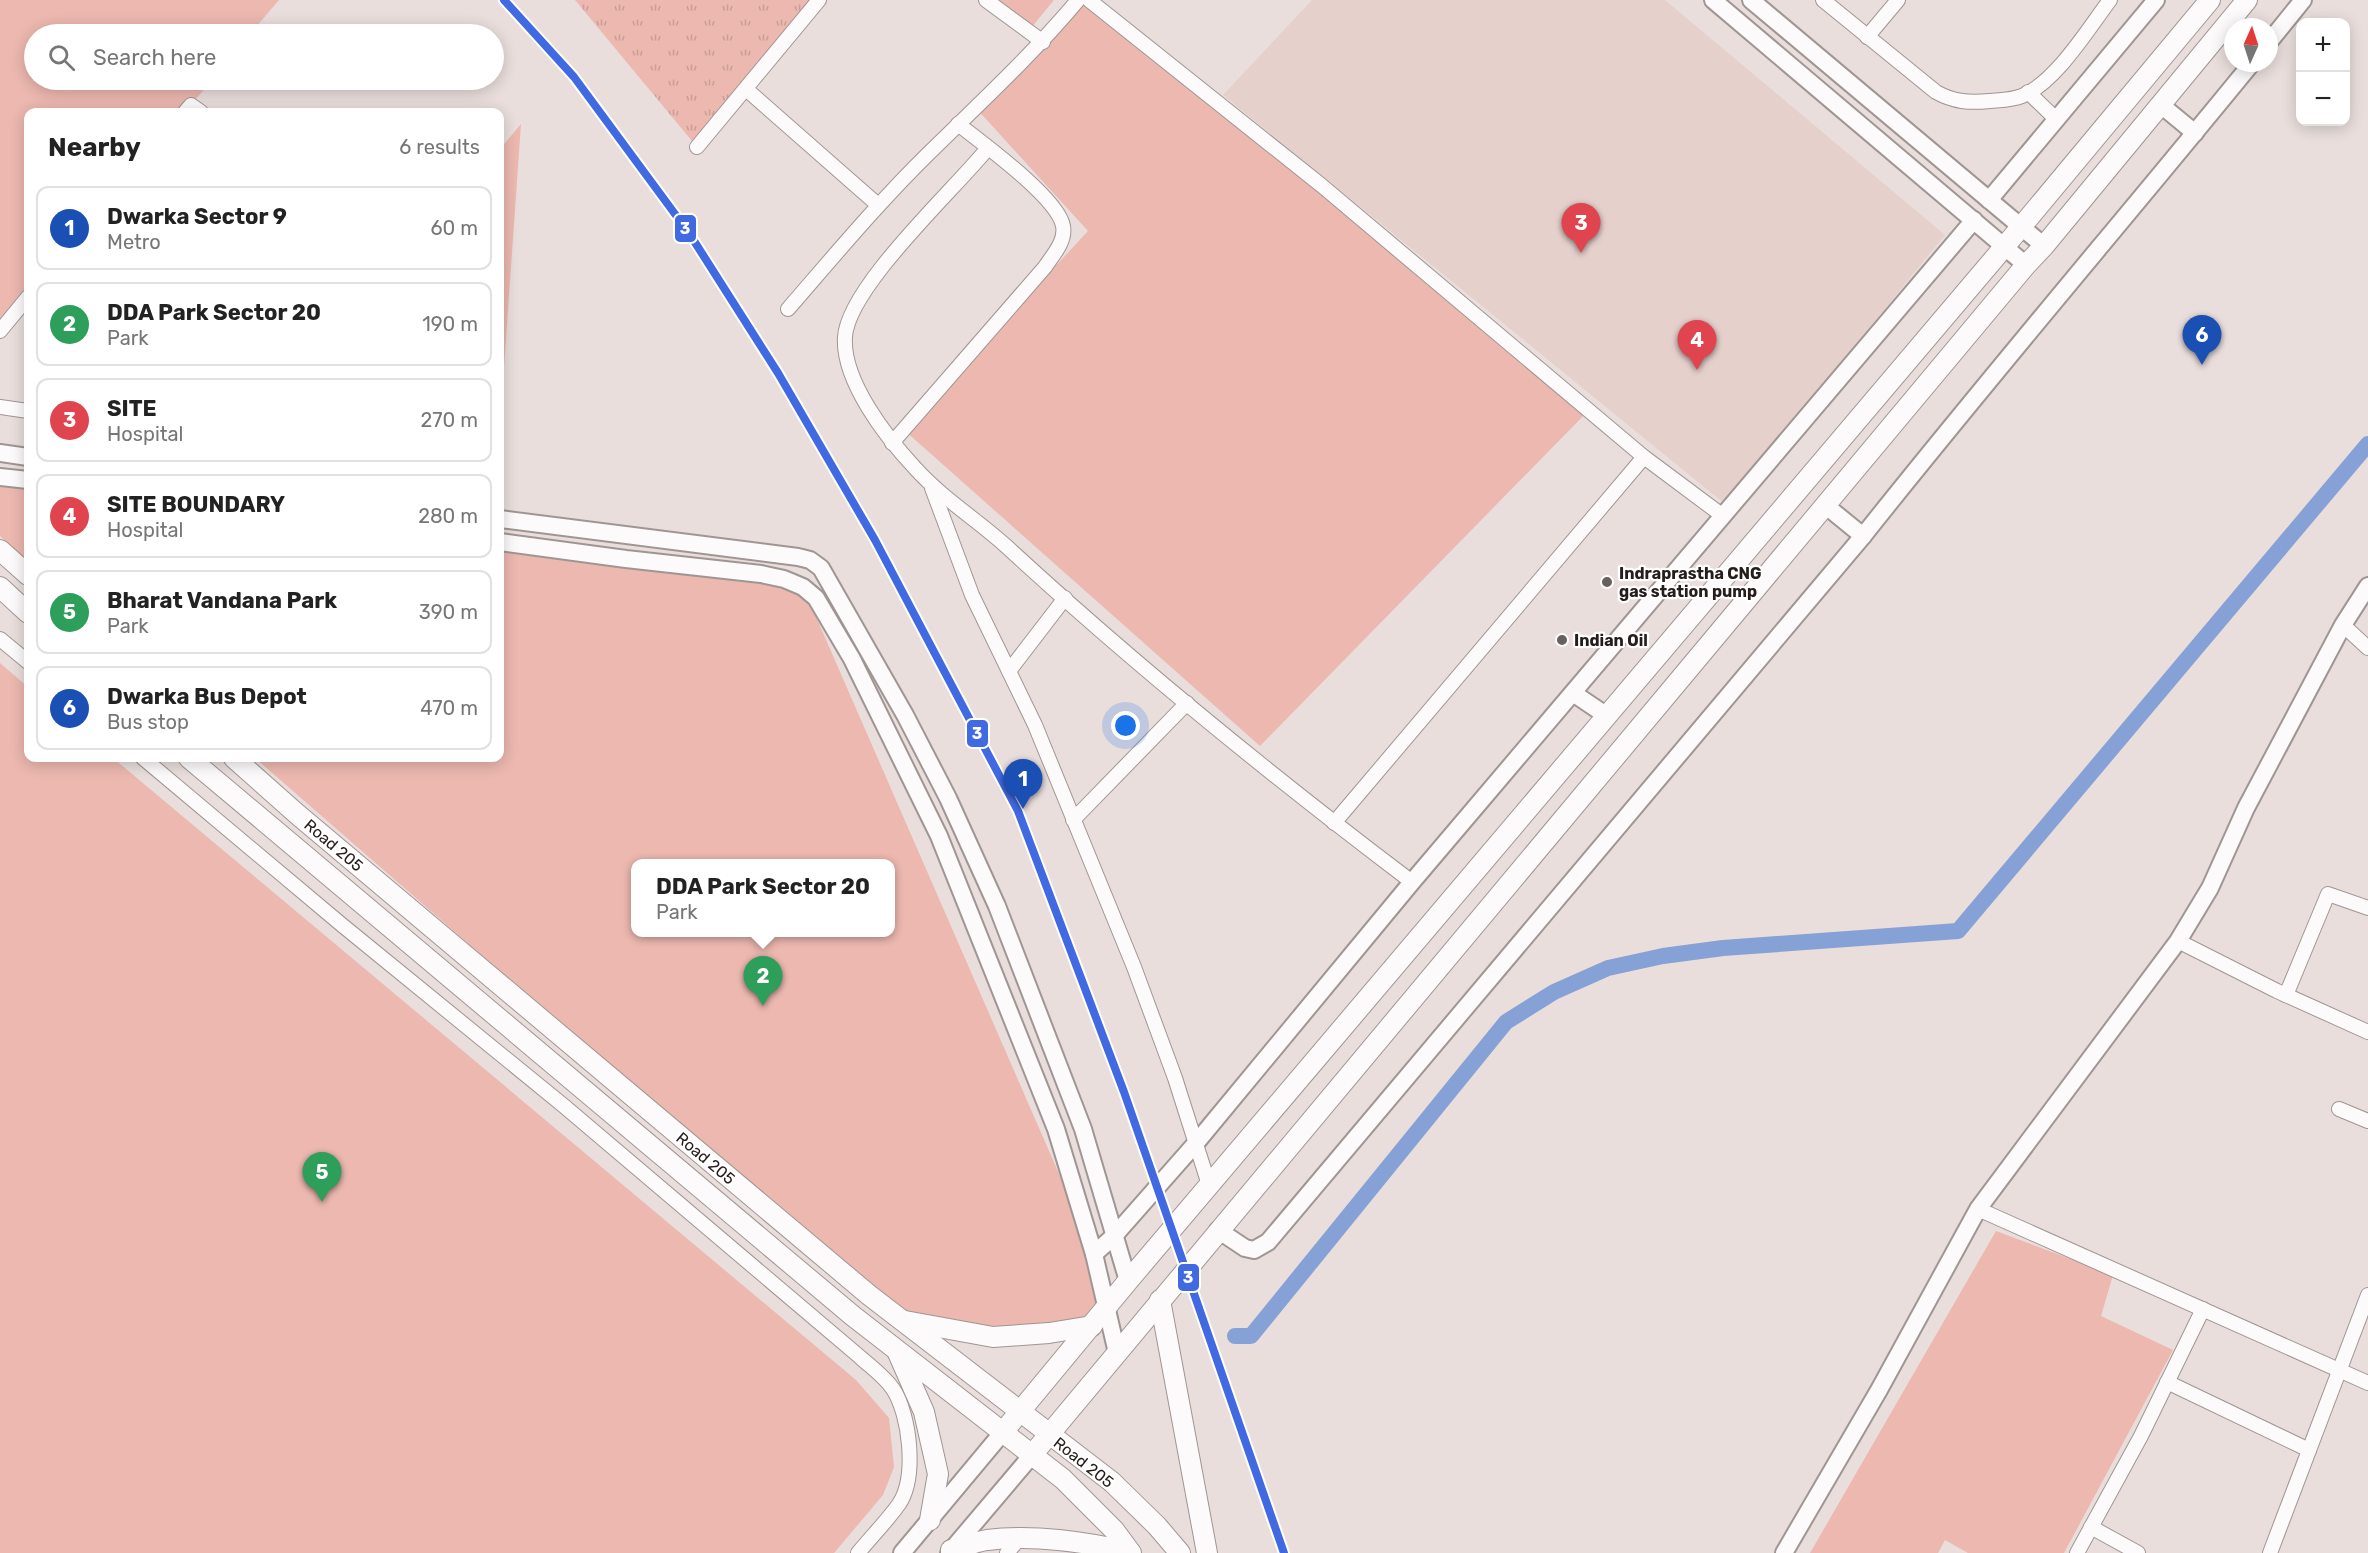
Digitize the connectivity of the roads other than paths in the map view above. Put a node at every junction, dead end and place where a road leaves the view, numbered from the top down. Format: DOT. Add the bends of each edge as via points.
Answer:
graph roads {
  1 [pos="819,0"];
  2 [pos="986,0"];
  3 [pos="1078,0"];
  4 [pos="1089,0"];
  5 [pos="1713,0"];
  6 [pos="1823,0"];
  7 [pos="1898,0"];
  8 [pos="2110,0"];
  9 [pos="2156,0"];
  10 [pos="2210,0"];
  11 [pos="2247,0"];
  12 [pos="2303,0"];
  13 [pos="1757,2"];
  14 [pos="2278,31"];
  15 [pos="1867,37"];
  16 [pos="1042,42"];
  17 [pos="2245,72"];
  18 [pos="746,89"];
  19 [pos="2028,93"];
  20 [pos="2161,105"];
  21 [pos="2056,119"];
  22 [pos="958,124"];
  23 [pos="2195,132"];
  24 [pos="697,147"];
  25 [pos="988,148"];
  26 [pos="1989,200"];
  27 [pos="878,205"];
  28 [pos="1974,220"];
  29 [pos="2021,227"];
  30 [pos="2004,246"];
  31 [pos="2044,246"];
  32 [pos="2026,265"];
  33 [pos="24,302"];
  34 [pos="788,309"];
  35 [pos="0,331"];
  36 [pos="0,407"];
  37 [pos="24,410"];
  38 [pos="892,443"];
  39 [pos="0,453"];
  40 [pos="24,456"];
  41 [pos="1644,457"];
  42 [pos="0,477"];
  43 [pos="24,480"];
  44 [pos="932,487"];
  45 [pos="1825,505"];
  46 [pos="1723,516"];
  47 [pos="504,520"];
  48 [pos="1863,536"];
  49 [pos="504,543"];
  50 [pos="0,550"];
  51 [pos="24,571"];
  52 [pos="2368,586"];
  53 [pos="0,587"];
  54 [pos="1065,598"];
  55 [pos="24,609"];
  56 [pos="2343,625"];
  57 [pos="0,639"];
  58 [pos="2368,648"];
  59 [pos="24,659"];
  60 [pos="1009,670"];
  61 [pos="1574,693"];
  62 [pos="1187,703"];
  63 [pos="1607,716"];
  64 [pos="148,762"];
  65 [pos="194,762"];
  66 [pos="239,762"];
  67 [pos="1074,820"];
  68 [pos="1334,823"];
  69 [pos="1412,882"];
  70 [pos="2368,908"];
  71 [pos="2178,941"];
  72 [pos="2286,995"];
  73 [pos="2368,1032"];
  74 [pos="2339,1108"];
  75 [pos="2368,1121"];
  76 [pos="1196,1143"];
  77 [pos="1209,1185"];
  78 [pos="1978,1209"];
  79 [pos="1218,1230"];
  80 [pos="1114,1236"];
  81 [pos="1094,1254"];
  82 [pos="1128,1281"];
  83 [pos="2368,1295"];
  84 [pos="1160,1300"];
  85 [pos="2203,1309"];
  86 [pos="1106,1310"];
  87 [pos="902,1321"];
  88 [pos="1092,1326"];
  89 [pos="897,1350"];
  90 [pos="1117,1353"];
  91 [pos="2339,1370"];
  92 [pos="2168,1382"];
  93 [pos="2368,1383"];
  94 [pos="1020,1412"];
  95 [pos="1003,1432"];
  96 [pos="1049,1434"];
  97 [pos="2309,1450"];
  98 [pos="1032,1455"];
  99 [pos="930,1520"];
  100 [pos="2091,1527"];
  101 [pos="1013,1546"];
  102 [pos="950,1551"];
  103 [pos="1130,1552"];
  104 [pos="858,1553"];
  105 [pos="902,1553"];
  106 [pos="1180,1553"];
  107 [pos="1207,1553"];
  108 [pos="1784,1553"];
  109 [pos="2077,1553"];
  110 [pos="2138,1553"];
  111 [pos="2270,1553"];
  1 -- 18 [label="street"];
  2 -- 16 [label="street"];
  3 -- 16 [label="street"];
  4 -- 41 [label="street" via="1321,185"];
  5 -- 28 [label="street"];
  6 -- 15 [label="street"];
  7 -- 15 [label="street"];
  8 -- 19 [label="street" via="2047,79"];
  9 -- 21 [label="street"];
  10 -- 29 [label="main road"];
  11 -- 20 [label="main road"];
  12 -- 14 [label="street"];
  13 -- 26 [label="street"];
  15 -- 19 [label="street" via="1951,100 2007,100"];
  16 -- 22 [label="street"];
  17 -- 23 [label="street"];
  18 -- 24 [label="street"];
  18 -- 27 [label="street"];
  19 -- 21 [label="street"];
  20 -- 23 [label="street"];
  20 -- 31 [label="main road"];
  21 -- 26 [label="street"];
  22 -- 25 [label="street"];
  22 -- 27 [label="street"];
  23 -- 48 [label="street"];
  25 -- 38 [label="street" via="875,278 847,325 844,340 851,373"];
  25 -- 38 [label="street" via="1037,190 1060,216 1062,237 1045,267"];
  26 -- 29 [label="street"];
  27 -- 34 [label="street"];
  28 -- 30 [label="street"];
  28 -- 46 [label="street"];
  29 -- 30 [label="main road"];
  29 -- 31 [label="street"];
  30 -- 32 [label="street"];
  30 -- 63 [label="main road"];
  31 -- 32 [label="main road"];
  32 -- 45 [label="main road"];
  33 -- 35 [label="street"];
  36 -- 37 [label="street"];
  38 -- 44 [label="street"];
  39 -- 40 [label="street"];
  41 -- 46 [label="street"];
  41 -- 68 [label="street"];
  42 -- 43 [label="street"];
  44 -- 54 [label="street"];
  44 -- 60 [label="street" via="972,596"];
  45 -- 48 [label="street"];
  45 -- 79 [label="main road"];
  46 -- 61 [label="street"];
  47 -- 80 [label="street" via="798,557 821,568 905,715 997,906 1083,1129"];
  48 -- 79 [label="street" via="1268,1242 1254,1250 1245,1248"];
  49 -- 81 [label="street" via="761,574 803,587 816,598 852,659 939,836 1056,1129"];
  50 -- 51 [label="main road"];
  52 -- 56 [label="street"];
  53 -- 55 [label="main road"];
  54 -- 60 [label="street"];
  54 -- 62 [label="street"];
  56 -- 58 [label="street"];
  56 -- 71 [label="street" via="2246,808 2210,888"];
  57 -- 59 [label="street"];
  60 -- 67 [label="street"];
  61 -- 63 [label="street"];
  61 -- 69 [label="street"];
  62 -- 67 [label="street"];
  62 -- 68 [label="street"];
  63 -- 77 [label="main road"];
  64 -- 104 [label="street" via="564,1106 892,1388 902,1409 910,1453 908,1481 900,1502"];
  65 -- 89 [label="main road, Road 205"];
  66 -- 87 [label="main road, Road 205"];
  67 -- 76 [label="street" via="1134,967"];
  68 -- 69 [label="street"];
  69 -- 76 [label="street"];
  70 -- 72 [label="street" via="2328,894"];
  71 -- 72 [label="street"];
  71 -- 78 [label="street"];
  72 -- 73 [label="street"];
  74 -- 75 [label="street"];
  76 -- 77 [label="street"];
  76 -- 80 [label="street"];
  77 -- 82 [label="main road"];
  78 -- 85 [label="street"];
  78 -- 108 [label="street" via="1880,1390"];
  79 -- 84 [label="main road"];
  80 -- 81 [label="street"];
  80 -- 82 [label="street"];
  81 -- 86 [label="street"];
  82 -- 86 [label="main road"];
  83 -- 91 [label="street"];
  84 -- 90 [label="main road"];
  84 -- 107 [label="main road"];
  85 -- 91 [label="street"];
  85 -- 92 [label="street"];
  86 -- 88 [label="main road"];
  86 -- 90 [label="street"];
  87 -- 88 [label="main road" via="993,1337"];
  87 -- 94 [label="main road, Road 205"];
  88 -- 94 [label="main road"];
  89 -- 95 [label="main road, Road 205"];
  89 -- 99 [label="main road" via="924,1412 938,1474"];
  90 -- 96 [label="main road"];
  91 -- 93 [label="street"];
  91 -- 97 [label="street"];
  92 -- 97 [label="street"];
  92 -- 100 [label="street"];
  94 -- 95 [label="main road"];
  94 -- 96 [label="main road, Road 205"];
  95 -- 98 [label="main road, Road 205"];
  95 -- 99 [label="street"];
  96 -- 98 [label="main road"];
  96 -- 106 [label="main road, Road 205" via="1112,1482"];
  97 -- 111 [label="street"];
  98 -- 102 [label="street"];
  98 -- 103 [label="main road, Road 205" via="1063,1479 1114,1530"];
  99 -- 105 [label="street"];
  100 -- 109 [label="street"];
  100 -- 110 [label="street"];
  101 -- 102 [label="main road" via="986,1540"];
  101 -- 103 [label="main road" via="1091,1543"];
}
